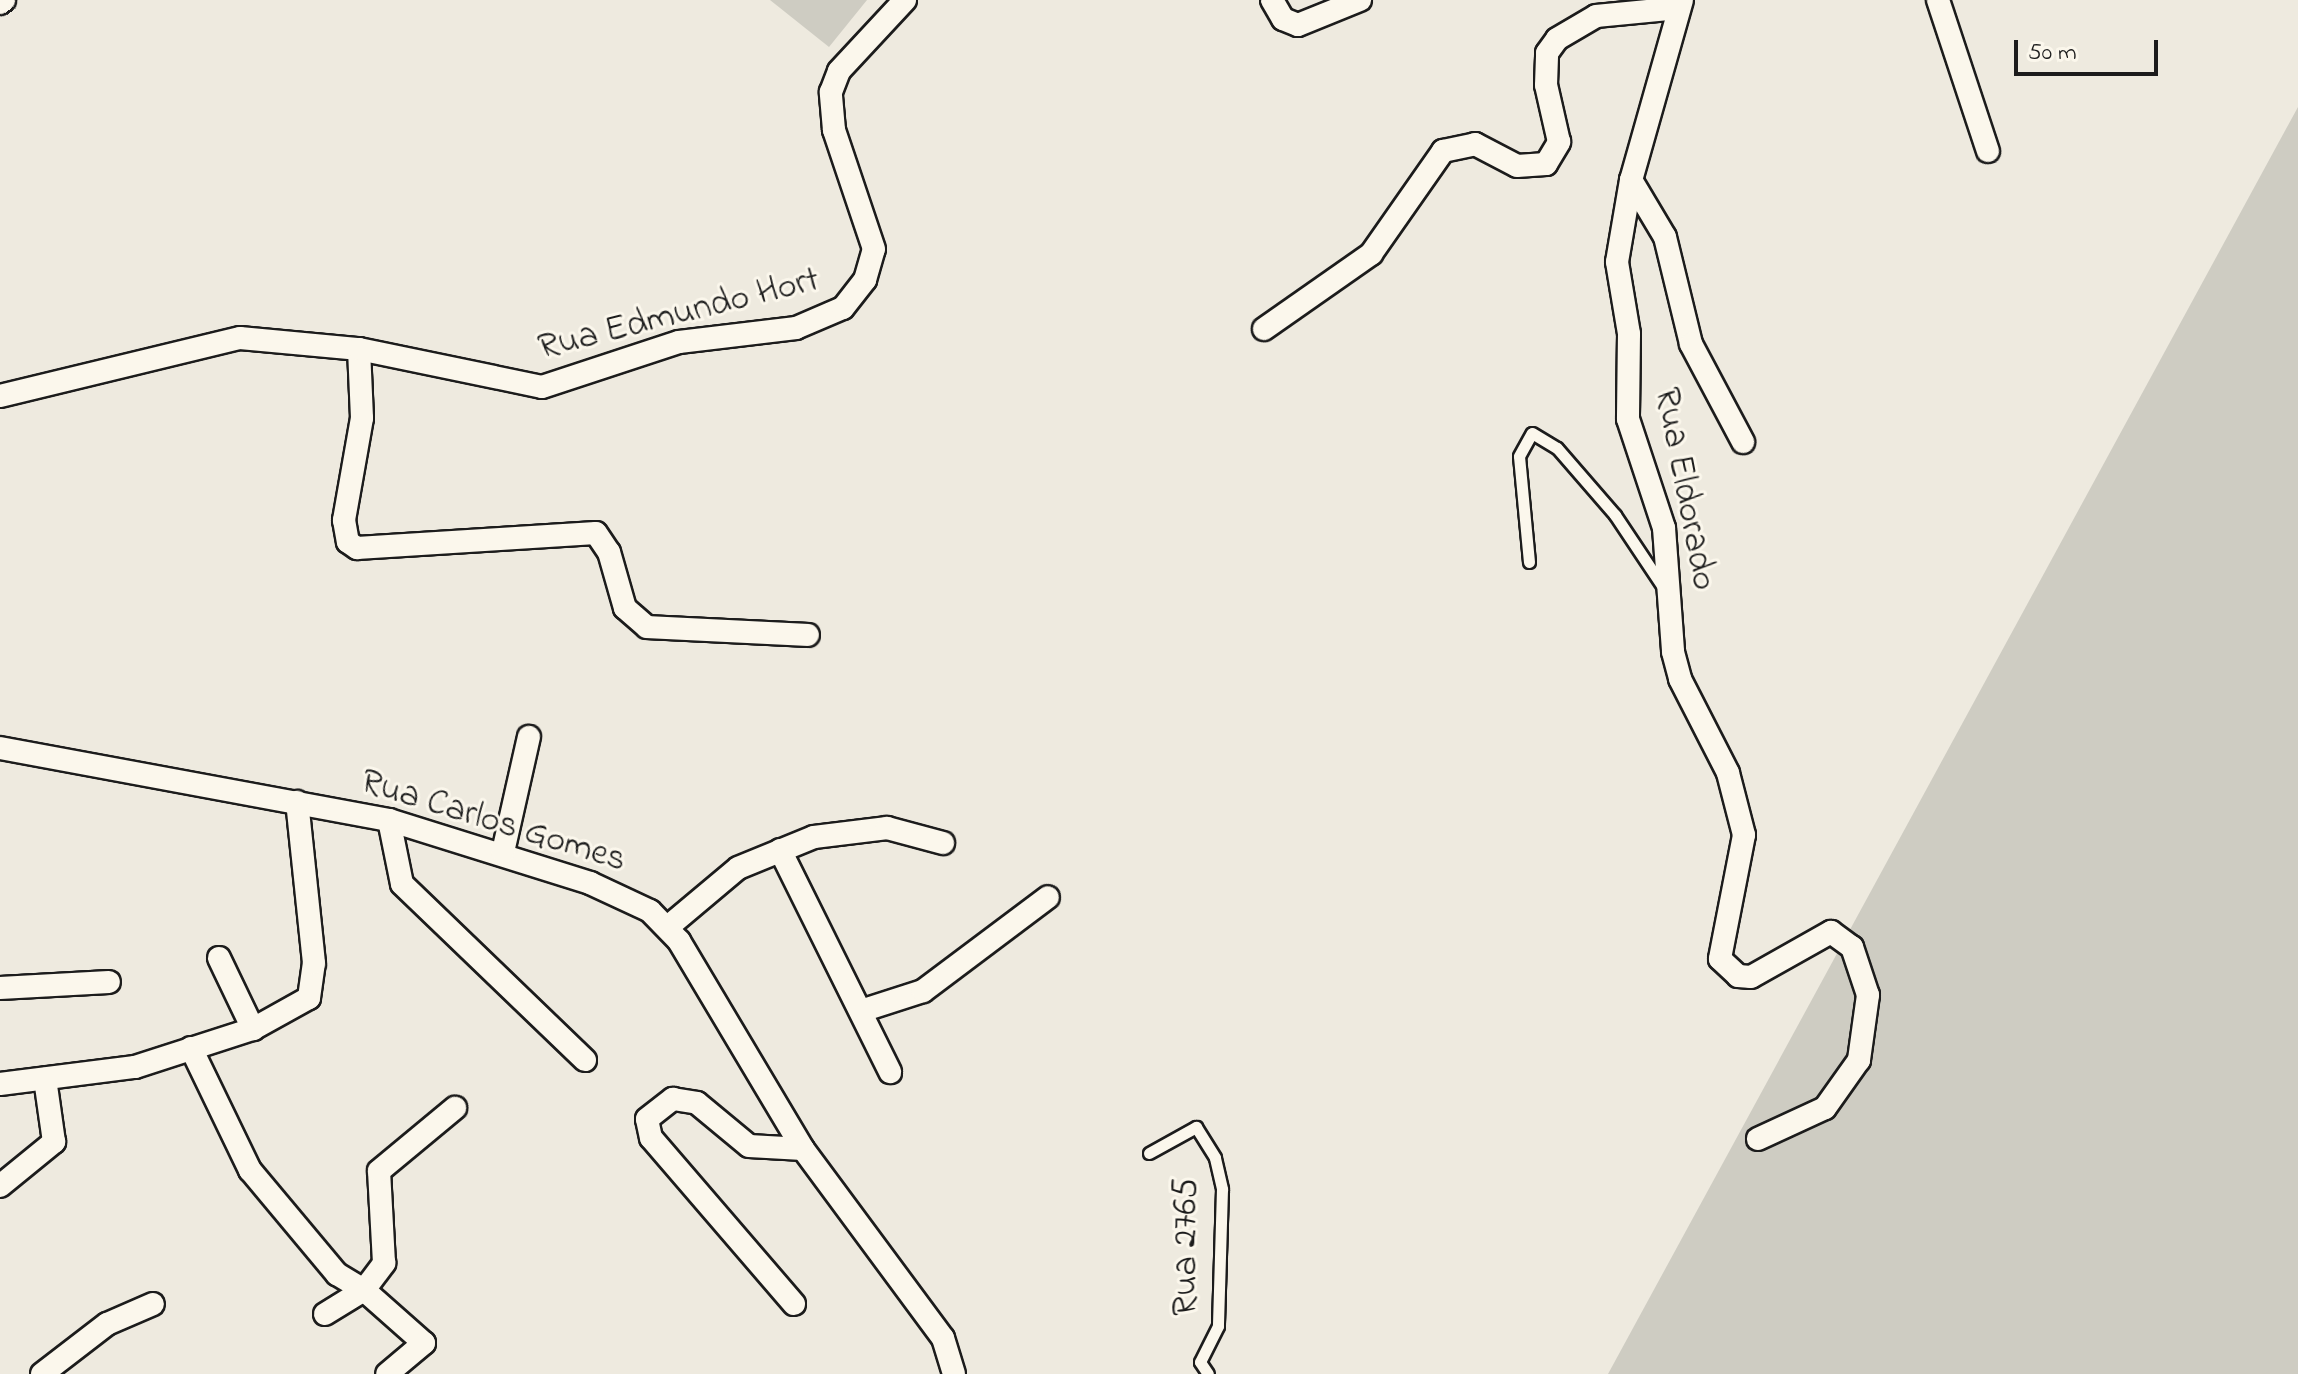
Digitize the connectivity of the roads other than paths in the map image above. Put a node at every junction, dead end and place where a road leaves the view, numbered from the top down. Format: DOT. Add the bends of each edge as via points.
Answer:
graph roads {
  1 [pos="905,0"];
  2 [pos="1272,0"];
  3 [pos="1360,0"];
  4 [pos="1938,0"];
  5 [pos="1639,4"];
  6 [pos="1680,4"];
  7 [pos="1988,151"];
  8 [pos="1631,180"];
  9 [pos="1264,329"];
  10 [pos="359,349"];
  11 [pos="0,396"];
  12 [pos="1743,442"];
  13 [pos="1529,562"];
  14 [pos="1674,601"];
  15 [pos="808,635"];
  16 [pos="529,737"];
  17 [pos="0,748"];
  18 [pos="297,802"];
  19 [pos="389,820"];
  20 [pos="943,843"];
  21 [pos="780,850"];
  22 [pos="503,852"];
  23 [pos="1048,897"];
  24 [pos="669,926"];
  25 [pos="219,958"];
  26 [pos="109,982"];
  27 [pos="0,988"];
  28 [pos="864,1010"];
  29 [pos="253,1029"];
  30 [pos="191,1048"];
  31 [pos="585,1060"];
  32 [pos="890,1072"];
  33 [pos="45,1079"];
  34 [pos="0,1084"];
  35 [pos="455,1108"];
  36 [pos="1758,1139"];
  37 [pos="803,1149"];
  38 [pos="1149,1153"];
  39 [pos="0,1186"];
  40 [pos="364,1290"];
  41 [pos="153,1304"];
  42 [pos="794,1304"];
  43 [pos="325,1314"];
  44 [pos="42,1374"];
  45 [pos="387,1374"];
  46 [pos="954,1374"];
  47 [pos="1208,1374"];
  1 -- 10 [label="street, Rua Edmundo Hort" via="839,71 831,92 834,130 874,249 865,280 843,308 796,328 679,342 542,387 501,384"];
  2 -- 3 [label="street" via="1283,19 1298,25"];
  4 -- 7 [label="street"];
  5 -- 6 [label="street"];
  5 -- 9 [label="street" via="1576,24 1547,53 1546,85 1560,133 1546,164 1517,166 1475,144 1443,151 1371,254"];
  6 -- 8 [label="street, Rua Eldorado"];
  8 -- 12 [label="street" via="1665,237 1691,344"];
  8 -- 14 [label="street, Rua Eldorado" via="1617,262 1629,334 1628,419 1664,528"];
  10 -- 11 [label="street, Rua Edmundo Hort" via="240,338"];
  10 -- 15 [label="street" via="362,418 344,520 348,542 357,548 596,533 609,552 625,608 647,627"];
  13 -- 14 [label="lane" via="1519,456 1532,433 1557,448 1615,515"];
  14 -- 36 [label="street, Rua Eldorado" via="1680,679 1728,773 1744,835 1720,959 1738,976 1751,977 1831,932 1852,947 1868,995 1859,1060 1825,1108"];
  16 -- 22 [label="street"];
  17 -- 18 [label="street, Rua Carlos Gomes"];
  18 -- 19 [label="street, Rua Carlos Gomes"];
  18 -- 29 [label="street" via="315,983 291,1014"];
  19 -- 22 [label="street, Rua Carlos Gomes"];
  19 -- 31 [label="street" via="402,884"];
  20 -- 21 [label="street" via="860,827"];
  21 -- 24 [label="street" via="738,868"];
  21 -- 28 [label="street"];
  22 -- 24 [label="street, Rua Carlos Gomes" via="629,897"];
  23 -- 28 [label="street" via="923,991"];
  24 -- 37 [label="street, Rua Carlos Gomes"];
  25 -- 29 [label="street"];
  26 -- 27 [label="street"];
  28 -- 32 [label="street"];
  29 -- 30 [label="street"];
  30 -- 33 [label="street" via="135,1067"];
  30 -- 40 [label="street" via="250,1170 329,1266"];
  33 -- 34 [label="street"];
  33 -- 39 [label="street" via="54,1142"];
  35 -- 40 [label="street" via="379,1171 384,1263"];
  37 -- 42 [label="street" via="749,1146 697,1103 673,1099 647,1119 651,1138"];
  37 -- 46 [label="street, Rua Carlos Gomes" via="943,1338"];
  38 -- 47 [label="lane, Rua 2765" via="1196,1127 1215,1158 1222,1189 1218,1326 1200,1362"];
  40 -- 43 [label="street"];
  40 -- 45 [label="street" via="424,1343"];
  41 -- 44 [label="street" via="107,1324"];
}
